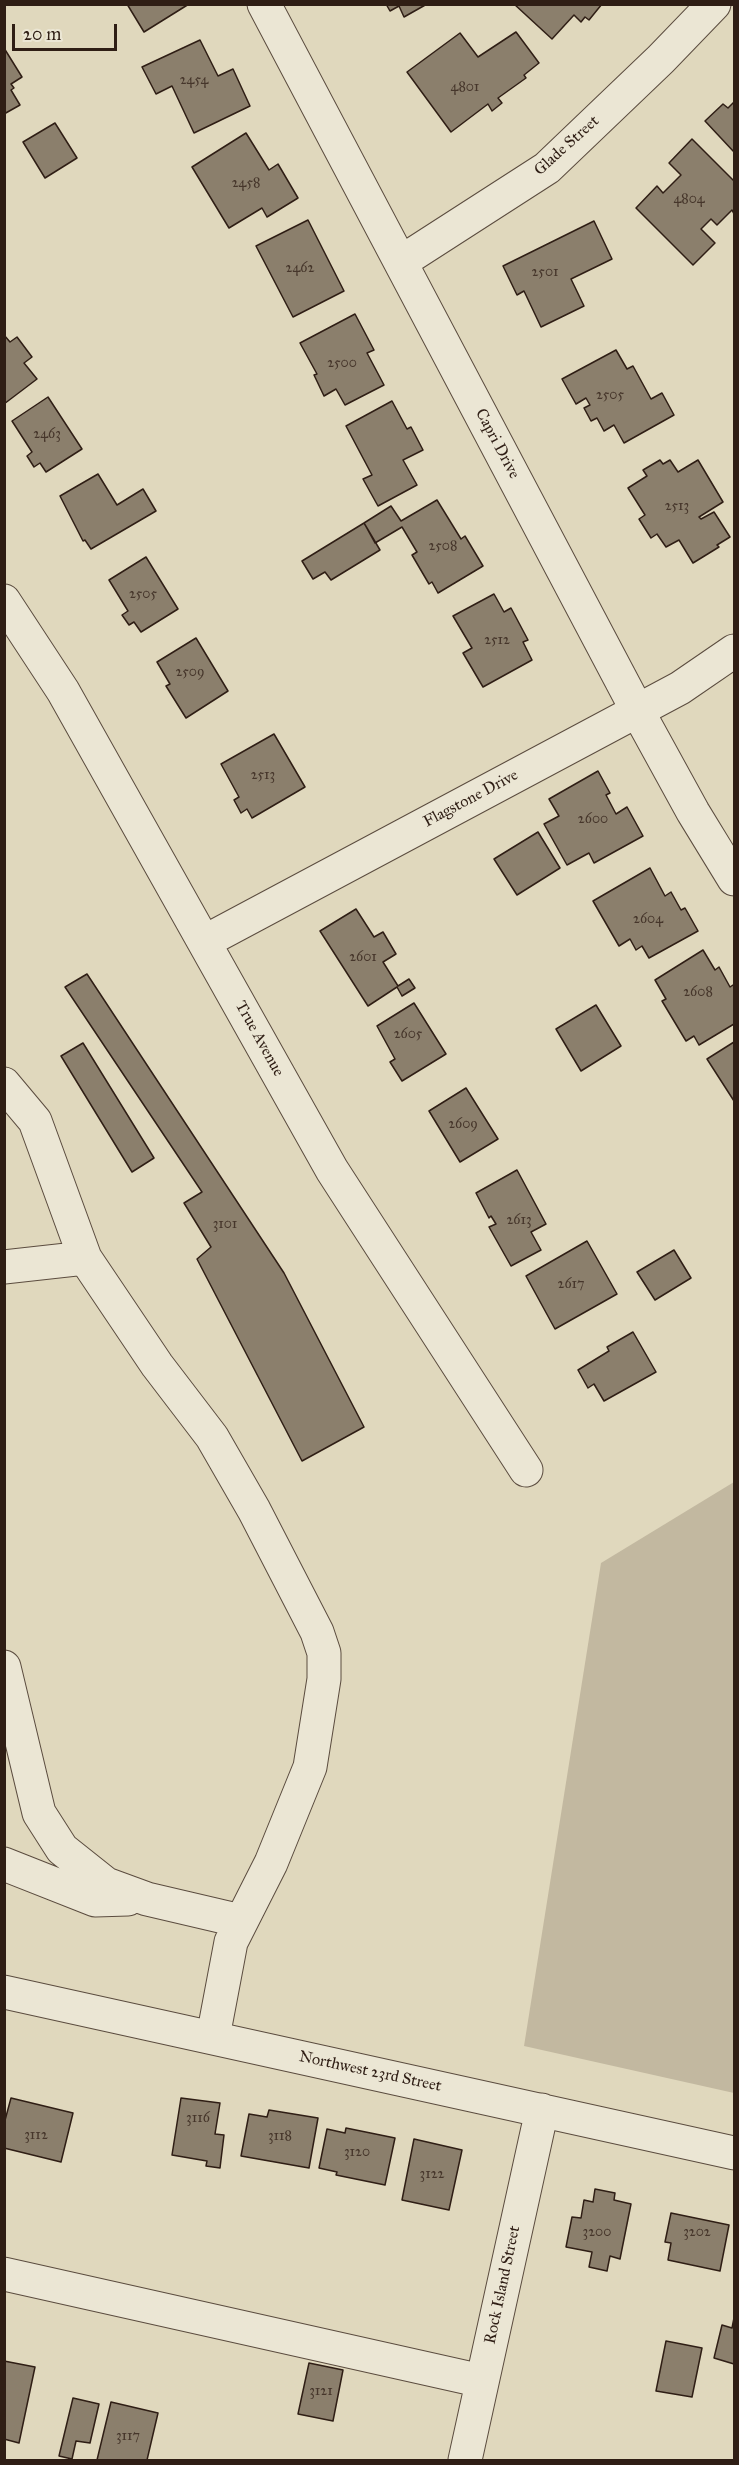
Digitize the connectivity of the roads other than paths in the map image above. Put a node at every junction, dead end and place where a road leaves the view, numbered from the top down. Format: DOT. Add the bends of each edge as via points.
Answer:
graph roads {
  1 [pos="264,4"];
  2 [pos="714,4"];
  3 [pos="401,262"];
  4 [pos="4,601"];
  5 [pos="735,651"];
  6 [pos="637,710"];
  7 [pos="735,879"];
  8 [pos="204,942"];
  9 [pos="4,1084"];
  10 [pos="85,1258"];
  11 [pos="4,1267"];
  12 [pos="526,1470"];
  13 [pos="4,1667"];
  14 [pos="4,1864"];
  15 [pos="147,1899"];
  16 [pos="241,1922"];
  17 [pos="4,1992"];
  18 [pos="213,2037"];
  19 [pos="542,2110"];
  20 [pos="735,2153"];
  21 [pos="4,2274"];
  22 [pos="482,2381"];
  23 [pos="465,2460"];
  1 -- 3 [label="street, Capri Drive"];
  2 -- 3 [label="street, Glade Street" via="547,168"];
  3 -- 6 [label="street, Capri Drive"];
  4 -- 8 [label="street, True Avenue" via="63,691"];
  5 -- 6 [label="street, Flagstone Drive" via="680,688"];
  6 -- 7 [label="street, Capri Drive"];
  6 -- 8 [label="street, Flagstone Drive"];
  8 -- 12 [label="street, True Avenue" via="332,1170"];
  9 -- 10 [label="street" via="35,1120"];
  10 -- 11 [label="street"];
  10 -- 16 [label="street" via="157,1365 212,1437 254,1510 324,1653 324,1679 310,1767 271,1863"];
  13 -- 15 [label="street" via="39,1813 62,1849 106,1884"];
  14 -- 15 [label="street" via="95,1900"];
  15 -- 16 [label="street"];
  16 -- 18 [label="street" via="231,1942"];
  17 -- 18 [label="street, Northwest 23rd Street"];
  18 -- 19 [label="street, Northwest 23rd Street"];
  19 -- 20 [label="street, Northwest 23rd Street"];
  19 -- 22 [label="street, Rock Island Street"];
  21 -- 22 [label="street"];
  22 -- 23 [label="street, Rock Island Street"];
}
